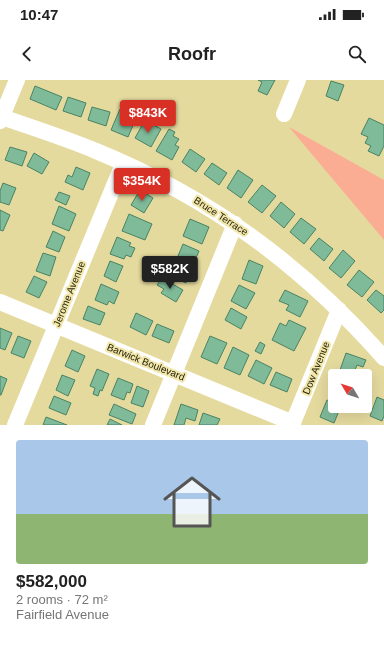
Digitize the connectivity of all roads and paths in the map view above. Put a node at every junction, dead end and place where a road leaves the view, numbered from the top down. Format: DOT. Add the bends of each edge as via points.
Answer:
graph roads {
  1 [pos="17,80"];
  2 [pos="298,80"];
  3 [pos="284,114"];
  4 [pos="1,119"];
  5 [pos="122,164"];
  6 [pos="235,224"];
  7 [pos="0,302"];
  8 [pos="340,310"];
  9 [pos="56,325"];
  10 [pos="384,358"];
  11 [pos="174,374"];
  12 [pos="292,424"];
  13 [pos="15,425"];
  14 [pos="153,425"];
  1 -- 4 [label="street"];
  2 -- 3 [label="street"];
  4 -- 5 [label="street, Bruce Terrace" via="96,151"];
  5 -- 6 [label="street, Bruce Terrace" via="190,196"];
  5 -- 9 [label="street, Jerome Avenue"];
  6 -- 8 [label="street, Bruce Terrace" via="299,272"];
  6 -- 11 [label="street"];
  7 -- 9 [label="street, Barwick Boulevard"];
  8 -- 10 [label="street, Bruce Terrace"];
  8 -- 12 [label="street, Dow Avenue"];
  9 -- 11 [label="street, Barwick Boulevard"];
  9 -- 13 [label="street, Jerome Avenue"];
  11 -- 12 [label="street, Barwick Boulevard"];
  11 -- 14 [label="street"];
}
